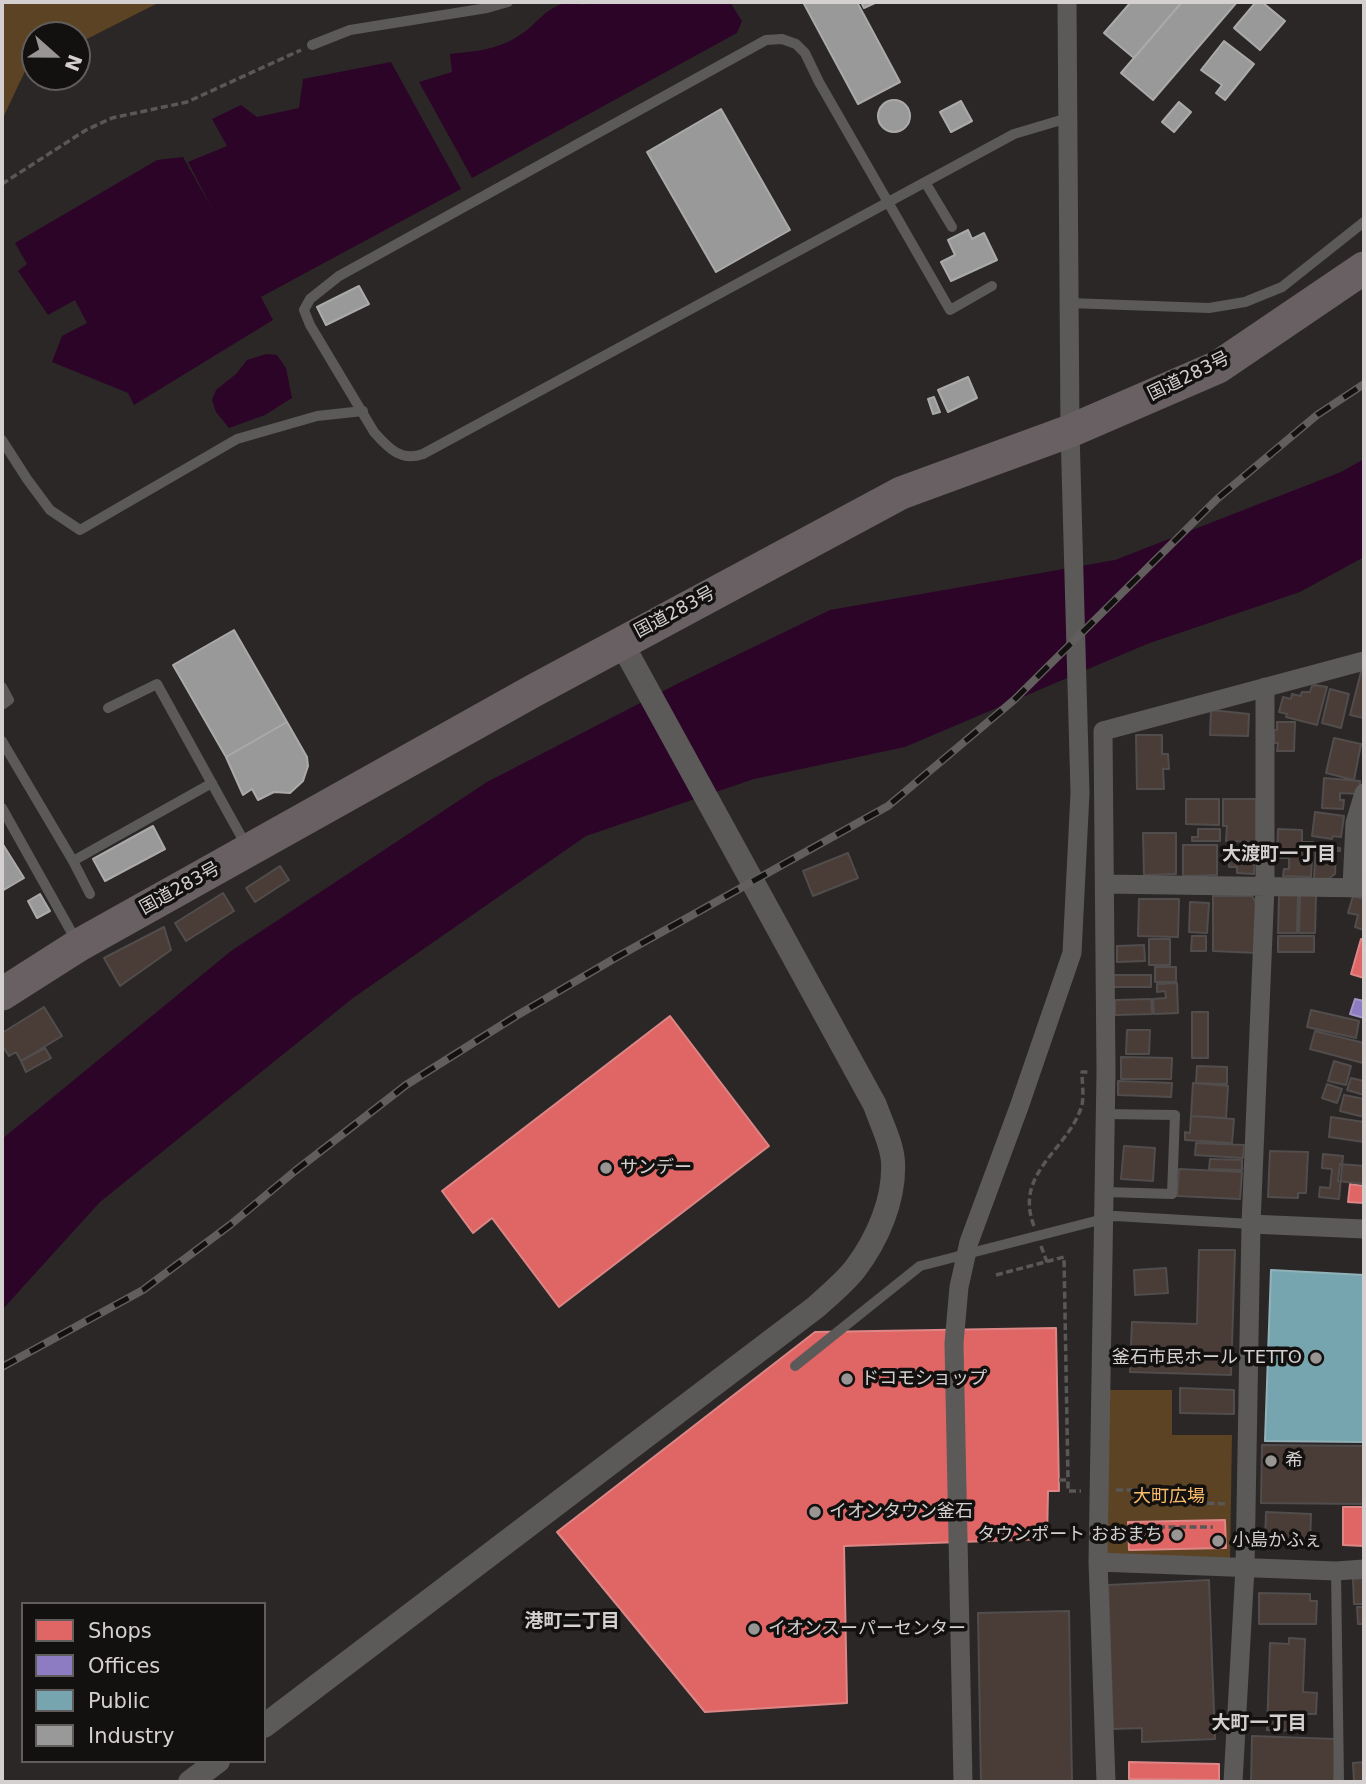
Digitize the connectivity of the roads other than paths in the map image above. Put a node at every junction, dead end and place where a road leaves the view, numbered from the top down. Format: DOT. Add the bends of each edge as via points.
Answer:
graph roads {
  1 [pos="508,2"];
  2 [pos="1068,3"];
  3 [pos="313,45"];
  4 [pos="1069,118"];
  5 [pos="925,182"];
  6 [pos="888,202"];
  7 [pos="1364,222"];
  8 [pos="952,227"];
  9 [pos="1364,268"];
  10 [pos="992,286"];
  11 [pos="1069,303"];
  12 [pos="363,411"];
  13 [pos="1070,431"];
  14 [pos="2,440"];
  15 [pos="621,642"];
  16 [pos="1364,661"];
  17 [pos="2,687"];
  18 [pos="1265,687"];
  19 [pos="2,705"];
  20 [pos="108,708"];
  21 [pos="2,741"];
  22 [pos="212,783"];
  23 [pos="1364,793"];
  24 [pos="2,807"];
  25 [pos="249,850"];
  26 [pos="73,861"];
  27 [pos="1106,884"];
  28 [pos="1265,887"];
  29 [pos="1358,887"];
  30 [pos="90,894"];
  31 [pos="79,945"];
  32 [pos="2,994"];
  33 [pos="1105,1114"];
  34 [pos="1105,1192"];
  35 [pos="1251,1224"];
  36 [pos="1364,1229"];
  37 [pos="794,1366"];
  38 [pos="1098,1562"];
  39 [pos="1245,1568"];
  40 [pos="1364,1569"];
  41 [pos="1336,1571"];
  42 [pos="266,1724"];
  43 [pos="215,1763"];
  44 [pos="190,1782"];
  45 [pos="963,1782"];
  46 [pos="1106,1782"];
  47 [pos="1233,1782"];
  48 [pos="1339,1782"];
  1 -- 3 [label="lane" via="350,30"];
  2 -- 4 [label="street"];
  4 -- 5 [label="lane" via="1014,134"];
  4 -- 11 [label="street"];
  5 -- 6 [label="lane"];
  5 -- 8 [label="lane"];
  6 -- 10 [label="lane" via="950,310"];
  6 -- 12 [label="lane" via="423,454 413,457 393,451 374,432"];
  6 -- 12 [label="lane" via="805,52 782,39 766,40 339,276 310,299 304,310 310,326"];
  7 -- 11 [label="lane" via="1282,286 1245,302 1209,308"];
  9 -- 13 [label="highway, 国道283号" via="1218,366"];
  11 -- 13 [label="street"];
  12 -- 14 [label="lane" via="317,416 237,439 80,530 50,510"];
  13 -- 15 [label="highway, 国道283号" via="901,492"];
  13 -- 45 [label="street" via="1080,793 1072,953 969,1241 954,1343"];
  15 -- 25 [label="highway, 国道283号"];
  15 -- 42 [label="street" via="875,1105 893,1161 884,1216 854,1270 816,1307"];
  16 -- 18 [label="street"];
  17 -- 19 [label="lane" via="9,700"];
  18 -- 27 [label="street" via="1103,732"];
  18 -- 28 [label="street"];
  20 -- 22 [label="lane" via="157,684"];
  21 -- 26 [label="lane"];
  22 -- 25 [label="lane"];
  22 -- 26 [label="lane"];
  23 -- 29 [label="street" via="1355,823"];
  24 -- 31 [label="lane"];
  25 -- 31 [label="highway, 国道283号"];
  26 -- 30 [label="lane"];
  27 -- 28 [label="street"];
  27 -- 33 [label="street"];
  28 -- 29 [label="street"];
  28 -- 35 [label="street"];
  31 -- 32 [label="highway, 国道283号"];
  33 -- 34 [label="street"];
  33 -- 34 [label="lane" via="1175,1115 1172,1194"];
  34 -- 38 [label="street"];
  35 -- 36 [label="street"];
  35 -- 37 [label="lane" via="1115,1216 920,1266"];
  35 -- 39 [label="street"];
  38 -- 39 [label="street"];
  38 -- 46 [label="street"];
  39 -- 41 [label="street"];
  39 -- 47 [label="street"];
  40 -- 41 [label="street"];
  41 -- 48 [label="lane"];
  43 -- 44 [label="street"];
}
